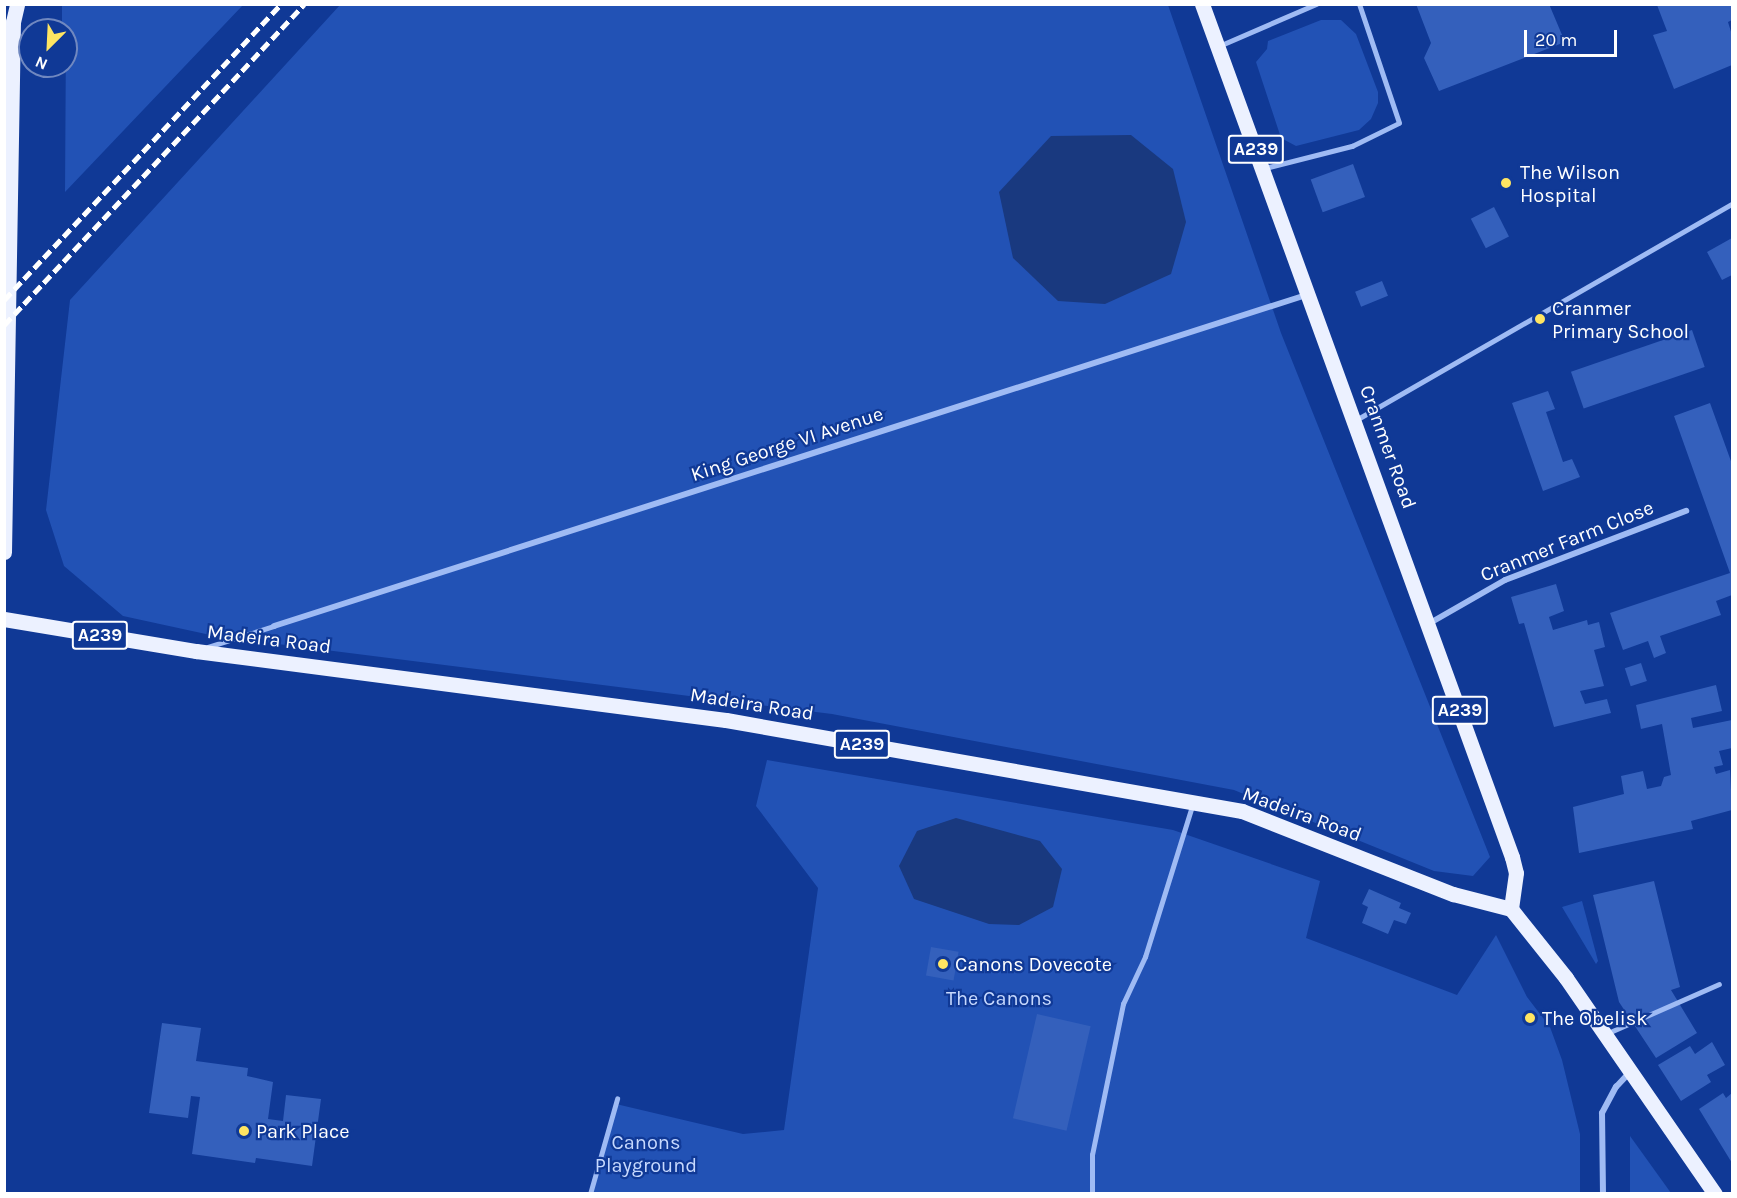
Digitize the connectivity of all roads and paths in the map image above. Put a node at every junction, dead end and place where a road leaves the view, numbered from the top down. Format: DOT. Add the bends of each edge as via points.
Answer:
graph roads {
  1 [pos="10,4"];
  2 [pos="17,4"];
  3 [pos="1202,4"];
  4 [pos="1316,4"];
  5 [pos="1359,4"];
  6 [pos="13,22"];
  7 [pos="1217,47"];
  8 [pos="1264,169"];
  9 [pos="1732,204"];
  10 [pos="1310,294"];
  11 [pos="1356,420"];
  12 [pos="1686,510"];
  13 [pos="4,552"];
  14 [pos="4,619"];
  15 [pos="1430,623"];
  16 [pos="274,626"];
  17 [pos="196,651"];
  18 [pos="1193,803"];
  19 [pos="1511,909"];
  20 [pos="1719,984"];
  21 [pos="1605,1034"];
  22 [pos="1632,1071"];
  23 [pos="617,1099"];
  24 [pos="590,1194"];
  25 [pos="1092,1194"];
  26 [pos="1603,1194"];
  27 [pos="1715,1194"];
  1 -- 6 [label="main road"];
  2 -- 6 [label="main road"];
  3 -- 7 [label="main road, Cranmer Road / A239"];
  4 -- 7 [label="lane"];
  5 -- 8 [label="lane" via="1400,123 1352,146"];
  6 -- 13 [label="main road"];
  7 -- 8 [label="main road, Cranmer Road / A239"];
  8 -- 10 [label="main road, Cranmer Road / A239"];
  9 -- 11 [label="lane"];
  10 -- 11 [label="main road, Cranmer Road / A239"];
  10 -- 16 [label="street, King George VI Avenue"];
  11 -- 15 [label="main road, Cranmer Road / A239"];
  12 -- 15 [label="street, Cranmer Farm Close" via="1505,580"];
  14 -- 17 [label="main road, Madeira Road / A239"];
  15 -- 19 [label="main road, Cranmer Road / A239" via="1512,857 1515,873"];
  16 -- 17 [label="lane"];
  17 -- 18 [label="main road, Madeira Road / A239" via="726,720"];
  18 -- 19 [label="main road, Madeira Road / A239" via="1242,812 1453,894"];
  18 -- 25 [label="lane" via="1145,957 1123,1004 1092,1155"];
  19 -- 21 [label="main road"];
  20 -- 21 [label="lane"];
  21 -- 22 [label="main road"];
  22 -- 26 [label="street" via="1616,1088 1602,1113"];
  22 -- 27 [label="main road"];
  23 -- 24 [label="lane"];
}
